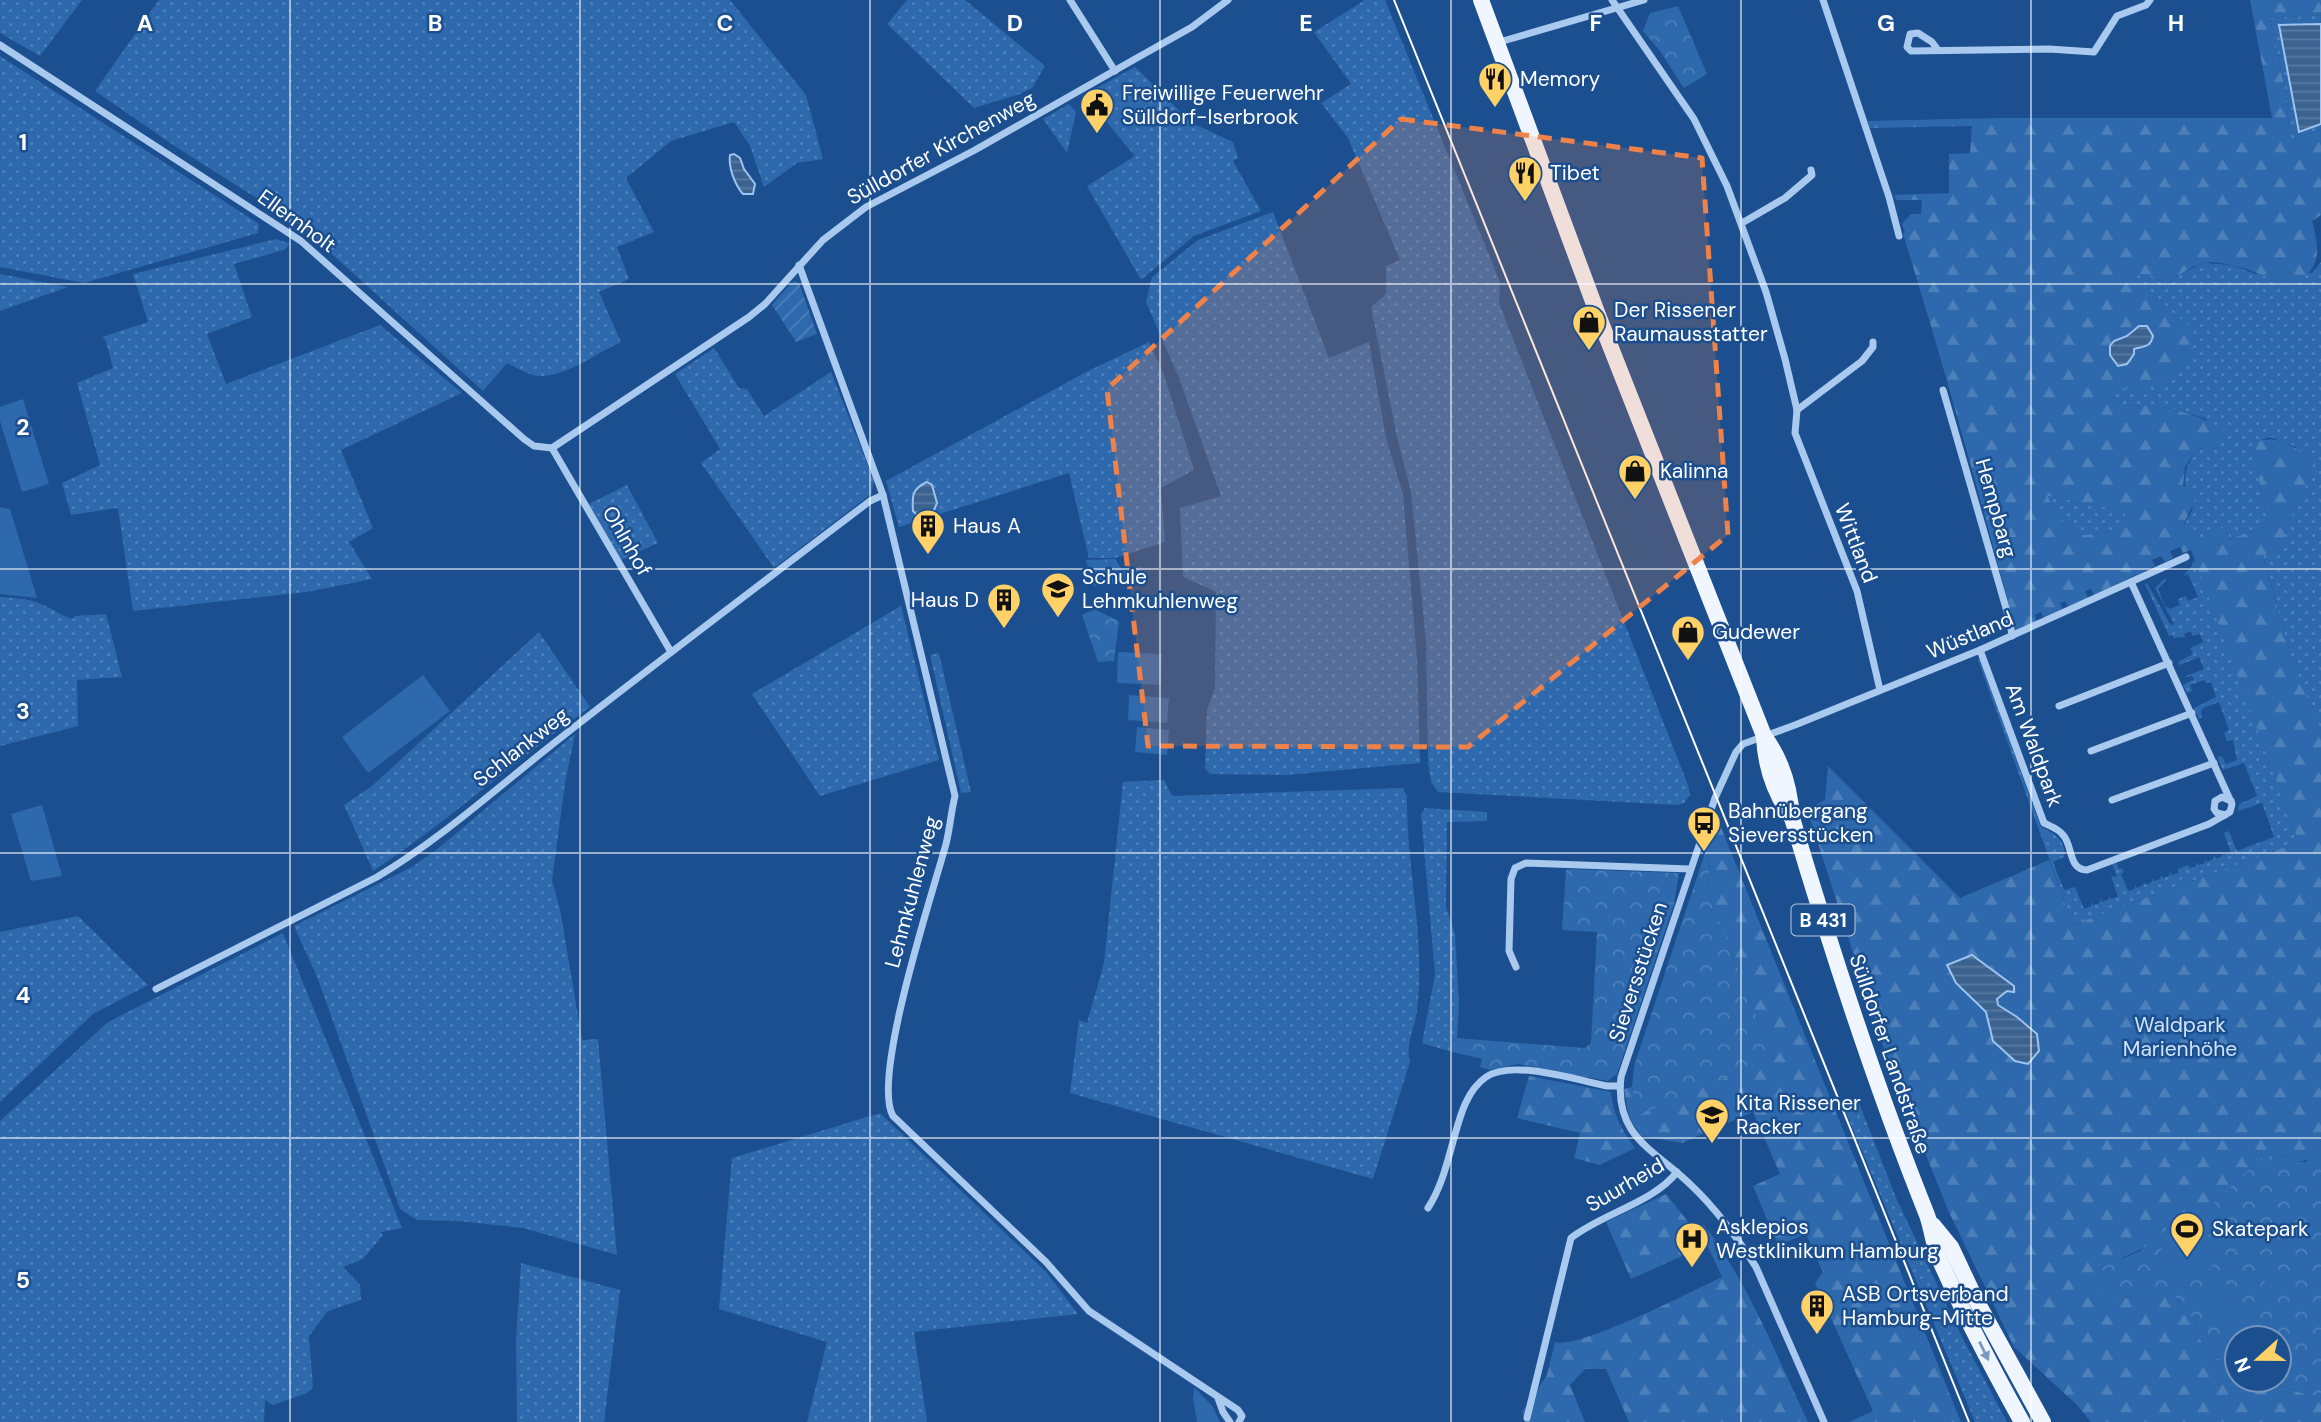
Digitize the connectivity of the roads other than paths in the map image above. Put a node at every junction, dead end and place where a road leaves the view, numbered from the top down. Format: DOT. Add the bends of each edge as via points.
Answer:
graph roads {
  1 [pos="1070,0"];
  2 [pos="1228,0"];
  3 [pos="1481,0"];
  4 [pos="1644,0"];
  5 [pos="1823,0"];
  6 [pos="2150,0"];
  7 [pos="1614,3"];
  8 [pos="1496,43"];
  9 [pos="0,44"];
  10 [pos="1938,50"];
  11 [pos="1115,71"];
  12 [pos="1811,170"];
  13 [pos="1742,223"];
  14 [pos="1899,236"];
  15 [pos="799,265"];
  16 [pos="1872,342"];
  17 [pos="1943,390"];
  18 [pos="1797,410"];
  19 [pos="552,448"];
  20 [pos="883,495"];
  21 [pos="2186,557"];
  22 [pos="2131,582"];
  23 [pos="2012,636"];
  24 [pos="1980,650"];
  25 [pos="671,652"];
  26 [pos="2169,663"];
  27 [pos="1880,691"];
  28 [pos="2059,706"];
  29 [pos="2192,713"];
  30 [pos="1764,736"];
  31 [pos="2091,751"];
  32 [pos="2214,763"];
  33 [pos="2222,780"];
  34 [pos="2219,797"];
  35 [pos="2112,800"];
  36 [pos="2231,801"];
  37 [pos="2221,814"];
  38 [pos="1690,869"];
  39 [pos="1516,967"];
  40 [pos="156,989"];
  41 [pos="1620,1086"];
  42 [pos="1677,1172"];
  43 [pos="1428,1208"];
  44 [pos="1929,1221"];
  45 [pos="1218,1397"];
  46 [pos="1527,1418"];
  47 [pos="1230,1422"];
  48 [pos="1239,1422"];
  49 [pos="1824,1422"];
  50 [pos="2022,1422"];
  51 [pos="2043,1422"];
  1 -- 11 [label="street"];
  2 -- 11 [label="street, Sülldorfer Kirchenweg" via="1192,27"];
  3 -- 8 [label="main road, Sülldorfer Landstraße / B 431"];
  4 -- 7 [label="street"];
  5 -- 14 [label="street"];
  6 -- 10 [label="street" via="2117,16 2094,52"];
  7 -- 8 [label="street" via="1587,18"];
  7 -- 13 [label="street, Wittland" via="1694,119"];
  8 -- 30 [label="main road, Sülldorfer Landstraße / B 431"];
  9 -- 19 [label="street, Ellernholt" via="301,241 524,439 534,446"];
  11 -- 15 [label="street, Sülldorfer Kirchenweg" via="866,207"];
  12 -- 13 [label="street" via="1812,175 1785,198"];
  13 -- 18 [label="street, Wittland" via="1766,292"];
  15 -- 19 [label="street, Sülldorfer Kirchenweg" via="749,317"];
  15 -- 20 [label="street, Lehmkuhlenweg"];
  16 -- 18 [label="street" via="1862,362"];
  17 -- 23 [label="street, Hempbarg"];
  18 -- 27 [label="street, Wittland" via="1795,433 1857,591"];
  19 -- 25 [label="street, Ohlnhof"];
  20 -- 25 [label="street, Schlankweg"];
  20 -- 45 [label="street, Lehmkuhlenweg" via="954,796 947,840 898,1018 888,1108 1046,1262 1089,1311"];
  21 -- 22 [label="street, Wüstland"];
  22 -- 23 [label="street, Wüstland"];
  22 -- 26 [label="street"];
  23 -- 24 [label="street, Wüstland"];
  24 -- 27 [label="street, Wüstland"];
  24 -- 37 [label="street, Am Waldpark" via="2044,823 2064,835 2081,870 2209,824"];
  25 -- 40 [label="street, Schlankweg" via="406,859"];
  26 -- 28 [label="street, Am Waldpark"];
  26 -- 29 [label="street"];
  27 -- 30 [label="street, Wüstland"];
  29 -- 31 [label="street"];
  29 -- 32 [label="street"];
  30 -- 38 [label="street, Sieversstücken" via="1736,752"];
  30 -- 44 [label="main road, Sülldorfer Landstraße / B 431" via="1765,758 1779,800 1792,818 1862,1043"];
  32 -- 33 [label="street"];
  32 -- 35 [label="street"];
  33 -- 34 [label="street"];
  33 -- 36 [label="street"];
  34 -- 36 [label="street"];
  34 -- 37 [label="street" via="2214,805"];
  36 -- 37 [label="street" via="2232,809"];
  38 -- 39 [label="street" via="1526,863 1515,868 1509,951"];
  38 -- 41 [label="street, Sieversstücken"];
  41 -- 42 [label="street, Sieversstücken" via="1621,1109 1632,1133"];
  41 -- 43 [label="street" via="1520,1069 1485,1077 1467,1099 1440,1189"];
  42 -- 46 [label="street, Suurheid" via="1661,1189 1572,1238"];
  42 -- 49 [label="street, Suurheid" via="1730,1230 1756,1267"];
  44 -- 50 [label="main road, Sülldorfer Landstraße / B 431, one-way" via="1942,1263"];
  44 -- 51 [label="main road, Sülldorfer Landstraße / B 431" via="1951,1247"];
  45 -- 47 [label="street"];
  45 -- 48 [label="street, Lehmkuhlenweg" via="1240,1411"];
}
